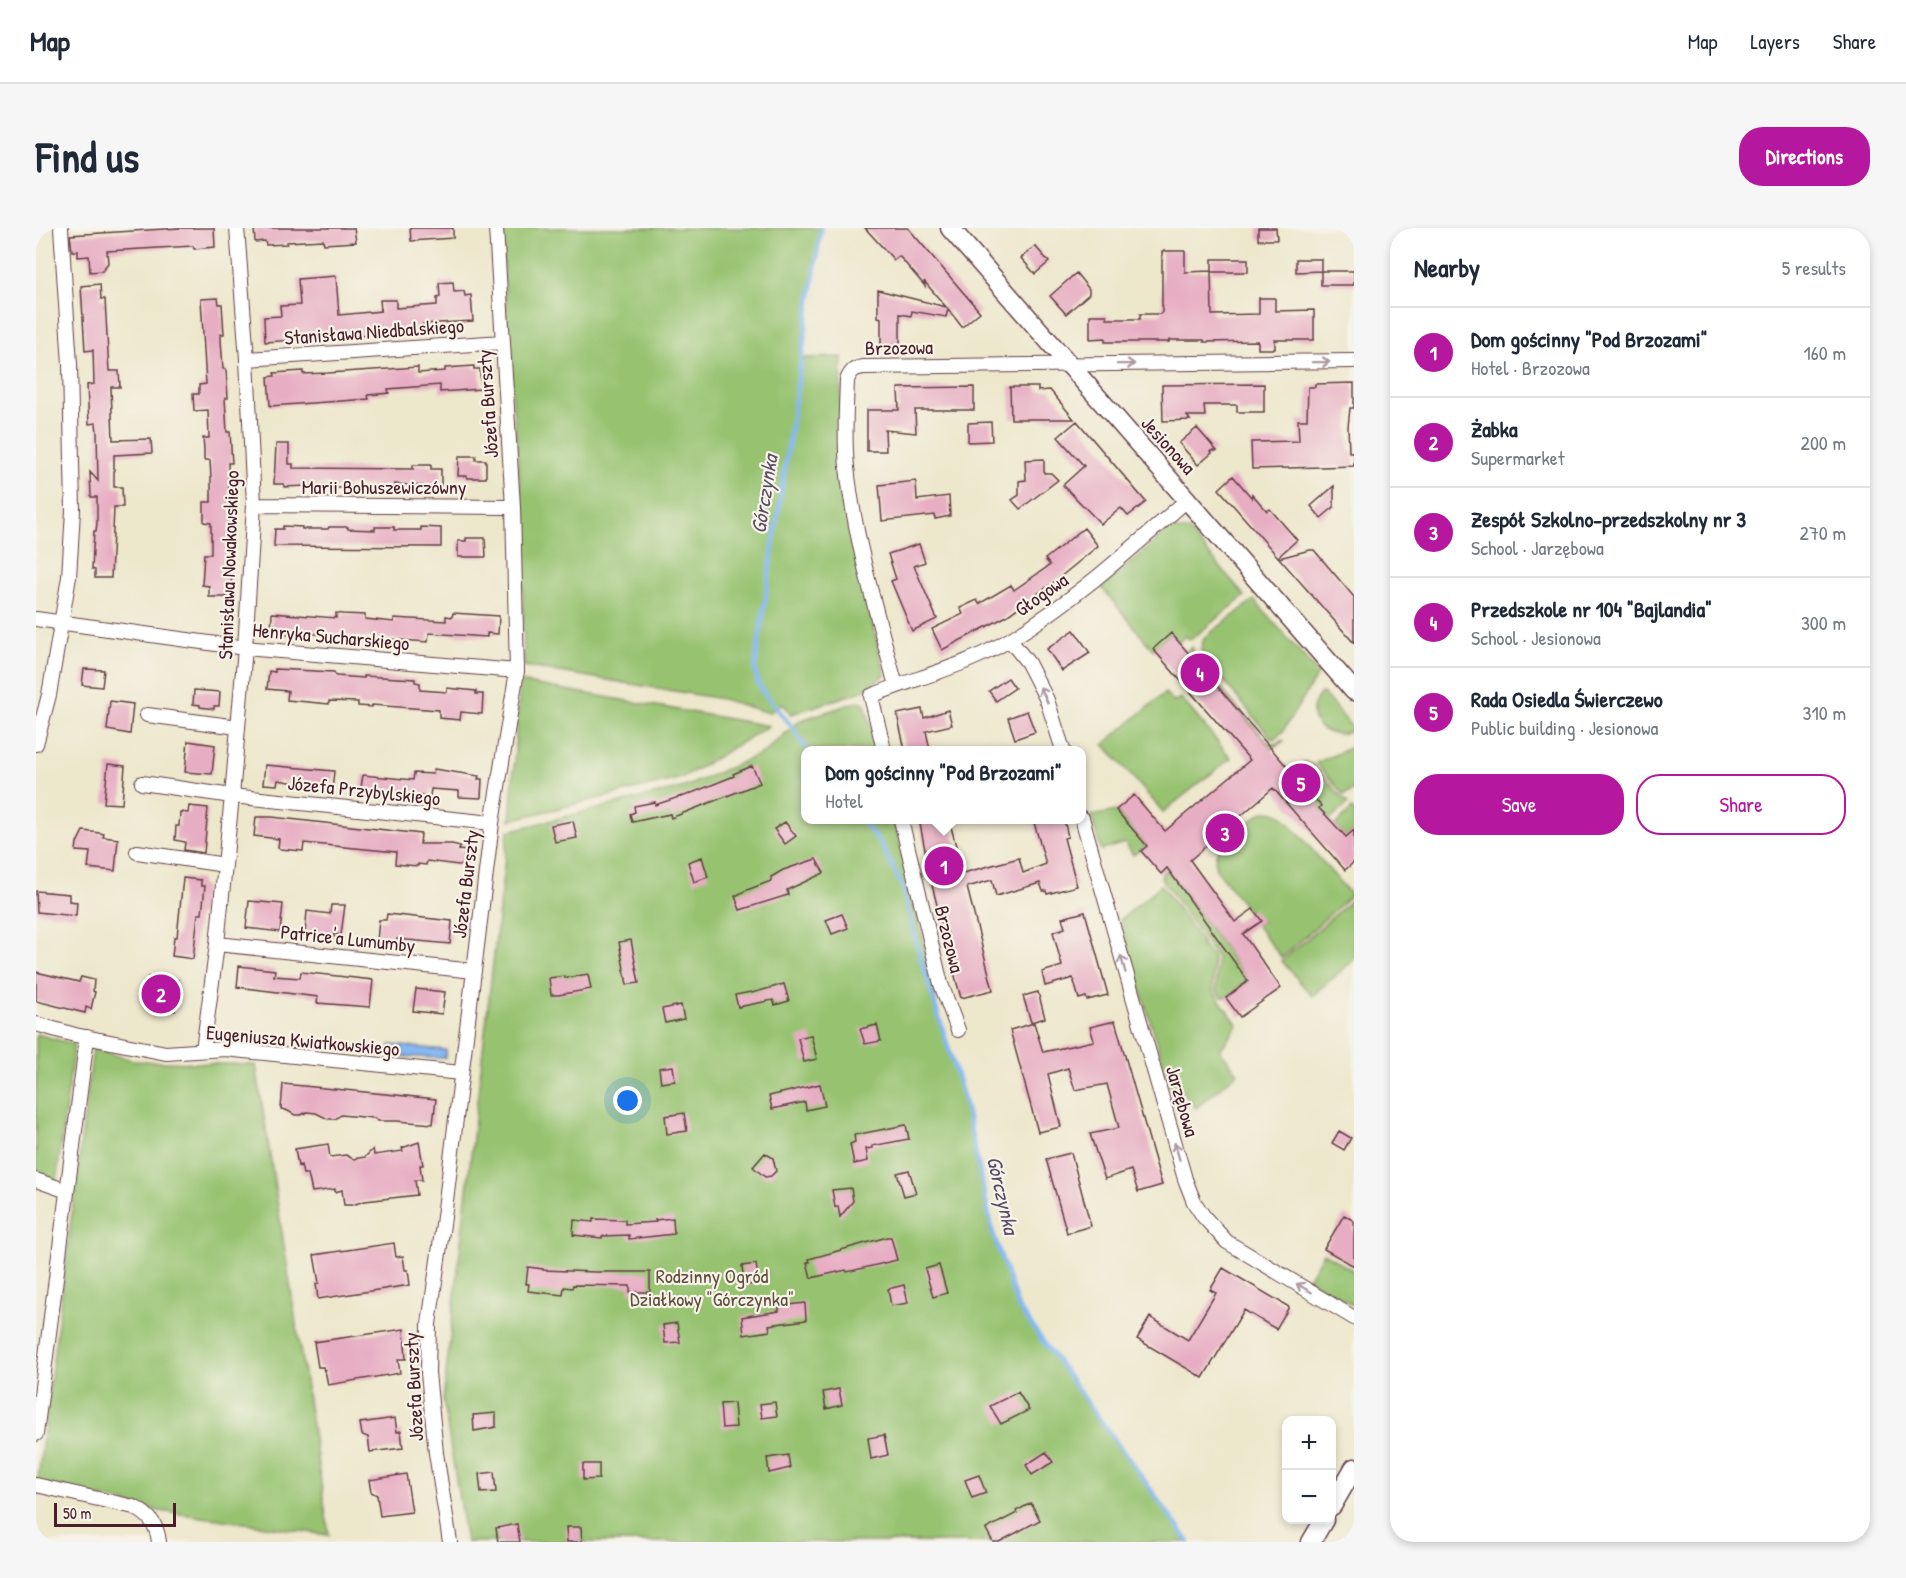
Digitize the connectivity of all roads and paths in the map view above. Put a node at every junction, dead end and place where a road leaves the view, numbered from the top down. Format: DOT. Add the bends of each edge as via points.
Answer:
graph roads {
  1 [pos="61,228"];
  2 [pos="237,228"];
  3 [pos="496,228"];
  4 [pos="950,228"];
  5 [pos="502,342"];
  6 [pos="247,359"];
  7 [pos="1354,362"];
  8 [pos="1067,365"];
  9 [pos="1188,500"];
  10 [pos="255,505"];
  11 [pos="513,507"];
  12 [pos="36,619"];
  13 [pos="61,623"];
  14 [pos="1010,640"];
  15 [pos="245,648"];
  16 [pos="517,671"];
  17 [pos="896,686"];
  18 [pos="1353,688"];
  19 [pos="147,715"];
  20 [pos="238,727"];
  21 [pos="36,744"];
  22 [pos="883,746"];
  23 [pos="1062,746"];
  24 [pos="142,783"];
  25 [pos="232,796"];
  26 [pos="492,823"];
  27 [pos="902,824"];
  28 [pos="1084,824"];
  29 [pos="136,852"];
  30 [pos="225,864"];
  31 [pos="217,944"];
  32 [pos="474,971"];
  33 [pos="36,1024"];
  34 [pos="958,1030"];
  35 [pos="87,1037"];
  36 [pos="204,1050"];
  37 [pos="461,1073"];
  38 [pos="36,1180"];
  39 [pos="67,1191"];
  40 [pos="1354,1318"];
  41 [pos="42,1342"];
  42 [pos="36,1434"];
  43 [pos="1354,1468"];
  44 [pos="36,1485"];
  45 [pos="1336,1499"];
  46 [pos="1322,1524"];
  47 [pos="159,1542"];
  48 [pos="450,1542"];
  49 [pos="1311,1542"];
  1 -- 13 [label="street" via="70,364 73,511 69,577"];
  2 -- 6 [label="street, Stanisława Nowakowskiego"];
  3 -- 5 [label="street, Józefa Burszty"];
  4 -- 8 [label="street, Jesionowa"];
  5 -- 6 [label="street, Stanisława Niedbalskiego"];
  5 -- 11 [label="street, Józefa Burszty"];
  6 -- 10 [label="street, Stanisława Nowakowskiego"];
  8 -- 7 [label="street, Brzozowa, one-way"];
  8 -- 9 [label="street, Jesionowa"];
  8 -- 17 [label="street, Brzozowa" via="864,366 851,372 847,380 845,441 850,489 862,556"];
  9 -- 14 [label="street, Głogowa" via="1084,588"];
  9 -- 18 [label="street, Jesionowa"];
  10 -- 11 [label="street, Marii Bohuszewiczówny"];
  10 -- 15 [label="street, Stanisława Nowakowskiego"];
  11 -- 16 [label="street, Józefa Burszty"];
  12 -- 13 [label="street, Henryka Sucharskiego"];
  13 -- 15 [label="street, Henryka Sucharskiego"];
  13 -- 21 [label="street"];
  14 -- 17 [label="street, Głogowa" via="958,666"];
  23 -- 14 [label="street, one-way" via="1047,700 1028,663"];
  15 -- 16 [label="street, Henryka Sucharskiego"];
  15 -- 20 [label="street, Stanisława Nowakowskiego"];
  16 -- 26 [label="street, Józefa Burszty"];
  17 -- 22 [label="street" via="871,696"];
  19 -- 20 [label="street"];
  20 -- 25 [label="street, Stanisława Nowakowskiego"];
  24 -- 25 [label="street"];
  25 -- 26 [label="street, Józefa Przybylskiego"];
  25 -- 30 [label="street, Stanisława Nowakowskiego"];
  26 -- 32 [label="street, Józefa Burszty"];
  27 -- 34 [label="street, Brzozowa" via="941,984"];
  40 -- 28 [label="street, Jarzębowa, one-way" via="1227,1242 1194,1202"];
  29 -- 30 [label="street"];
  30 -- 31 [label="street, Stanisława Nowakowskiego"];
  31 -- 32 [label="street, Patrice'a Lumumby"];
  31 -- 36 [label="street, Stanisława Nowakowskiego"];
  32 -- 37 [label="street, Józefa Burszty"];
  33 -- 35 [label="street, Eugeniusza Kwiatkowskiego"];
  35 -- 36 [label="street, Eugeniusza Kwiatkowskiego" via="166,1053"];
  35 -- 39 [label="street"];
  36 -- 37 [label="street, Eugeniusza Kwiatkowskiego"];
  37 -- 48 [label="street, Józefa Burszty" via="429,1324 428,1373"];
  38 -- 39 [label="street"];
  39 -- 41 [label="street"];
  41 -- 42 [label="street"];
  43 -- 45 [label="street"];
  44 -- 47 [label="street" via="134,1507 153,1521"];
  46 -- 49 [label="street"];
}
